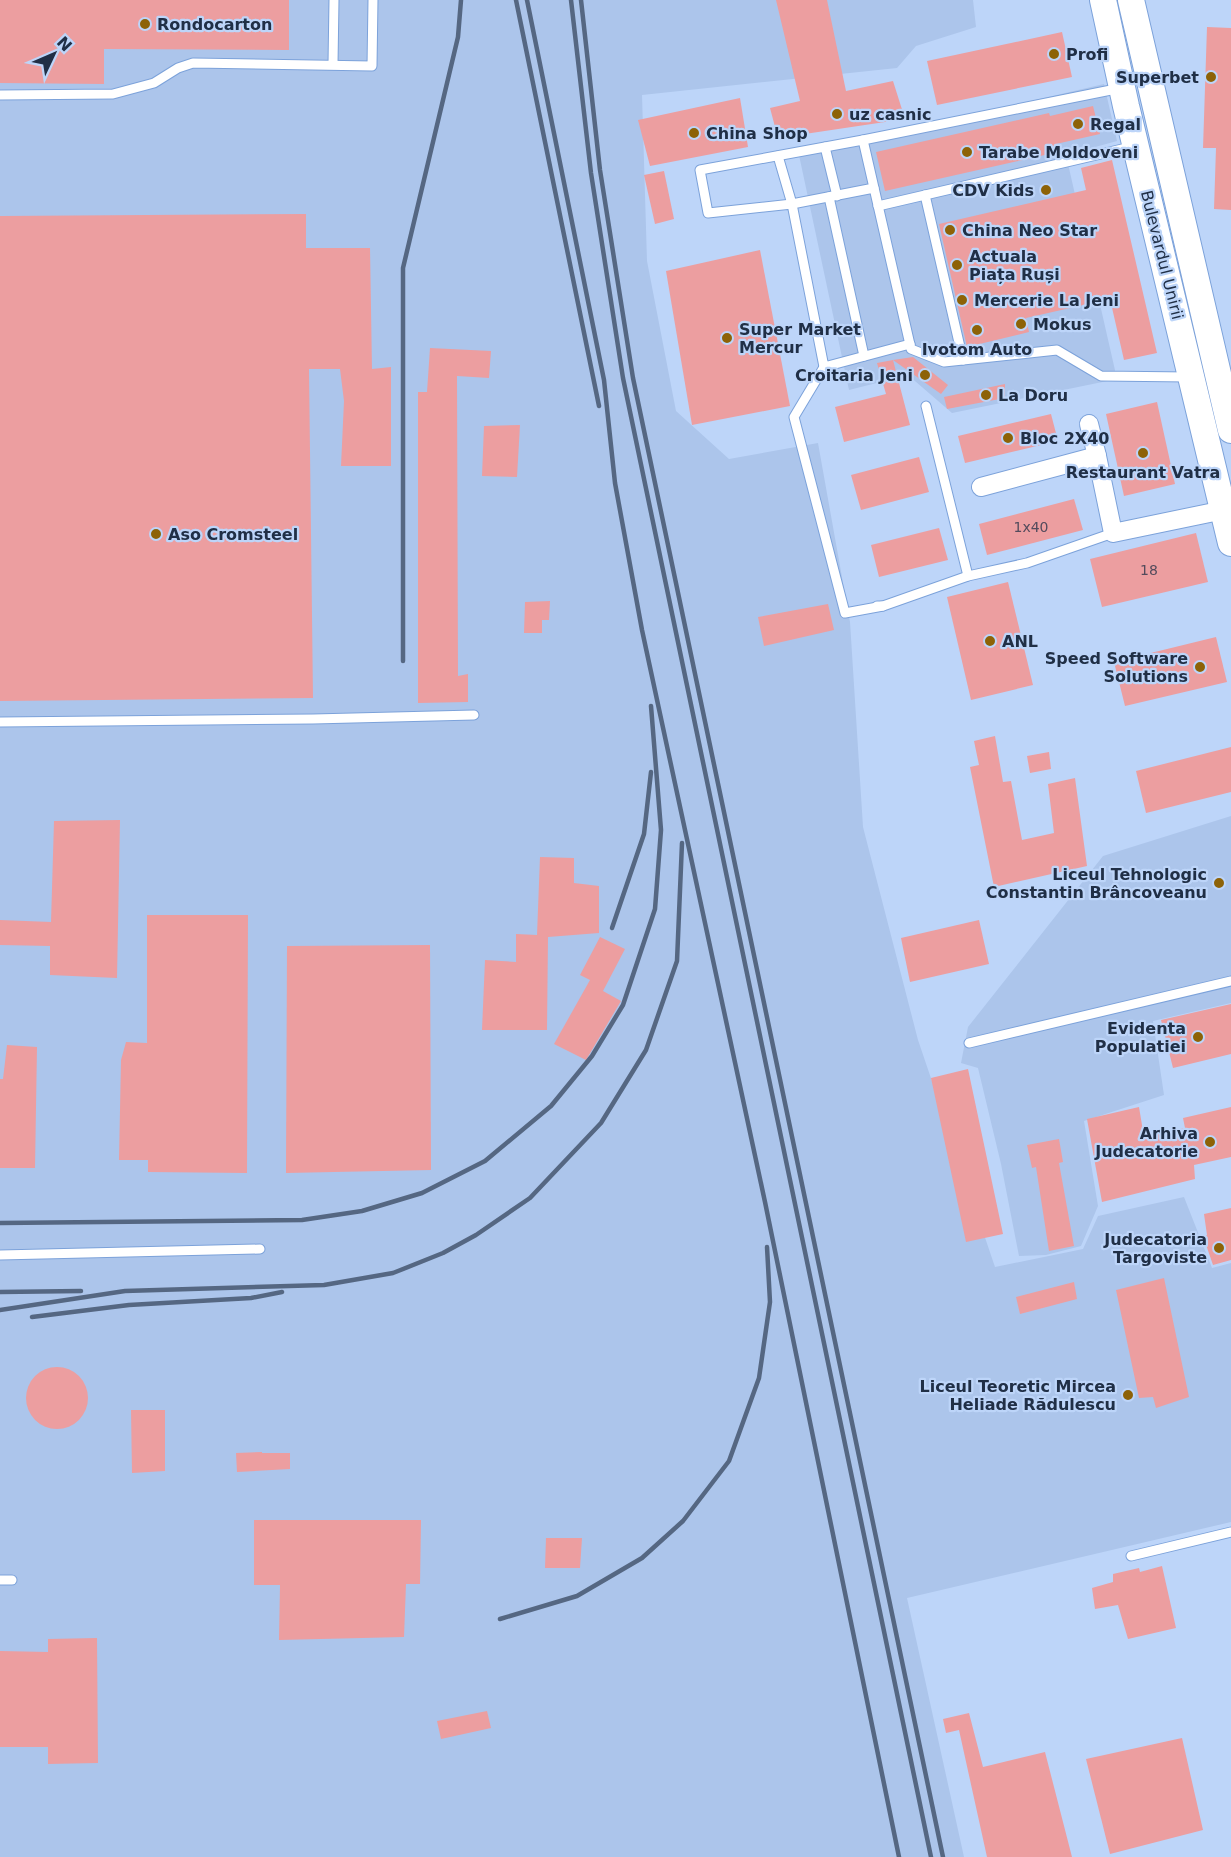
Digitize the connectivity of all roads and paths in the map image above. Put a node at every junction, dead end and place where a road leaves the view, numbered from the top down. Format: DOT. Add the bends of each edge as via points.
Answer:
graph roads {
  1 [pos="334,0"];
  2 [pos="373,0"];
  3 [pos="1131,0"];
  4 [pos="1103,3"];
  5 [pos="333,64"];
  6 [pos="1148,80"];
  7 [pos="1121,88"];
  8 [pos="0,95"];
  9 [pos="863,140"];
  10 [pos="1136,146"];
  11 [pos="825,147"];
  12 [pos="778,156"];
  13 [pos="874,188"];
  14 [pos="925,195"];
  15 [pos="833,196"];
  16 [pos="792,204"];
  17 [pos="878,206"];
  18 [pos="910,344"];
  19 [pos="864,356"];
  20 [pos="963,360"];
  21 [pos="824,367"];
  22 [pos="1224,370"];
  23 [pos="1192,377"];
  24 [pos="926,406"];
  25 [pos="1089,424"];
  26 [pos="1231,430"];
  27 [pos="1097,456"];
  28 [pos="981,487"];
  29 [pos="1227,510"];
  30 [pos="1113,533"];
  31 [pos="1231,543"];
  32 [pos="968,576"];
  33 [pos="883,606"];
  34 [pos="859,607"];
  35 [pos="474,715"];
  36 [pos="0,722"];
  37 [pos="1231,981"];
  38 [pos="969,1043"];
  39 [pos="260,1249"];
  40 [pos="0,1255"];
  41 [pos="1231,1532"];
  42 [pos="1131,1556"];
  43 [pos="0,1580"];
  44 [pos="12,1580"];
  1 -- 5 [label="lane"];
  2 -- 5 [label="lane" via="372,66"];
  3 -- 4 [label="main road"];
  3 -- 6 [label="main road, Bulevardul Unirii"];
  4 -- 7 [label="main road, Bulevardul Unirii"];
  5 -- 8 [label="lane" via="193,63 154,83 113,94"];
  6 -- 7 [label="main road"];
  6 -- 22 [label="main road, Bulevardul Unirii"];
  7 -- 9 [label="lane"];
  7 -- 10 [label="main road, Bulevardul Unirii"];
  9 -- 11 [label="lane"];
  9 -- 13 [label="lane"];
  10 -- 14 [label="lane"];
  10 -- 23 [label="main road, Bulevardul Unirii"];
  11 -- 12 [label="lane"];
  11 -- 15 [label="lane"];
  12 -- 16 [label="lane"];
  12 -- 16 [label="lane" via="700,170 708,213"];
  13 -- 15 [label="lane"];
  13 -- 17 [label="lane"];
  14 -- 17 [label="lane"];
  14 -- 20 [label="lane"];
  15 -- 16 [label="lane"];
  15 -- 19 [label="lane"];
  16 -- 21 [label="lane"];
  17 -- 18 [label="lane"];
  18 -- 19 [label="lane"];
  18 -- 20 [label="lane" via="911,349 944,362"];
  19 -- 21 [label="lane"];
  20 -- 23 [label="lane" via="1057,350 1101,376"];
  21 -- 33 [label="lane" via="794,417 845,614"];
  22 -- 23 [label="main road"];
  22 -- 26 [label="main road, Bulevardul Unirii"];
  23 -- 29 [label="main road, Bulevardul Unirii"];
  24 -- 32 [label="lane"];
  25 -- 27 [label="street"];
  27 -- 28 [label="street"];
  27 -- 30 [label="street"];
  29 -- 30 [label="street"];
  29 -- 31 [label="main road, Bulevardul Unirii"];
  30 -- 32 [label="lane" via="1026,563"];
  32 -- 33 [label="lane"];
  33 -- 34 [label="lane"];
  35 -- 36 [label="lane"];
  37 -- 38 [label="lane"];
  39 -- 40 [label="lane"];
  41 -- 42 [label="lane"];
  43 -- 44 [label="lane"];
}
